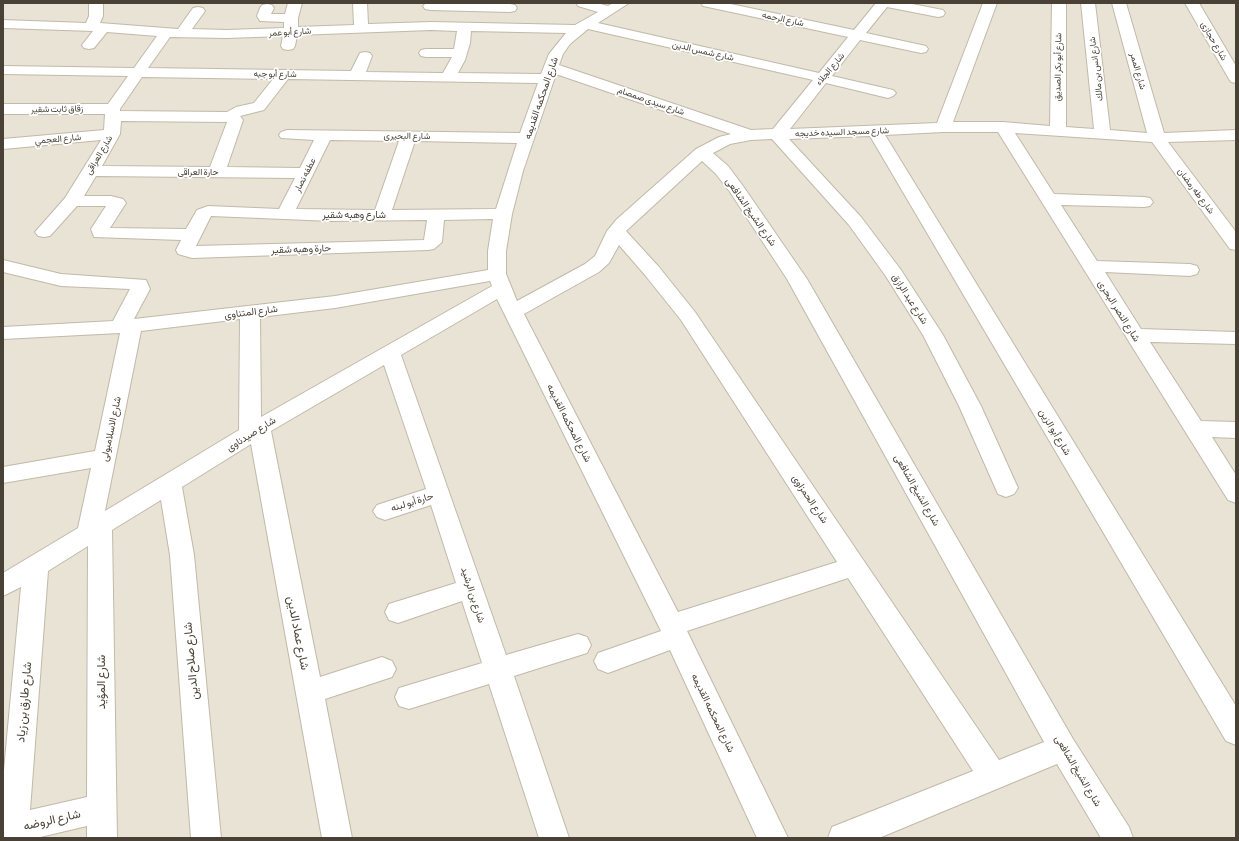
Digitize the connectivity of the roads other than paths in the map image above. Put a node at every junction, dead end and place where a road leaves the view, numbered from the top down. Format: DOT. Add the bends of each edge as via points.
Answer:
graph roads {
  1 [pos="96,3"];
  2 [pos="295,3"];
  3 [pos="360,3"];
  4 [pos="708,3"];
  5 [pos="883,3"];
  6 [pos="887,3"];
  7 [pos="990,3"];
  8 [pos="1059,3"];
  9 [pos="1088,3"];
  10 [pos="1119,3"];
  11 [pos="1192,3"];
  12 [pos="429,4"];
  13 [pos="614,7"];
  14 [pos="267,8"];
  15 [pos="510,8"];
  16 [pos="198,11"];
  17 [pos="938,13"];
  18 [pos="582,19"];
  19 [pos="3,24"];
  20 [pos="291,25"];
  21 [pos="54,26"];
  22 [pos="431,26"];
  23 [pos="97,27"];
  24 [pos="464,27"];
  25 [pos="361,28"];
  26 [pos="166,33"];
  27 [pos="182,33"];
  28 [pos="858,36"];
  29 [pos="45,40"];
  30 [pos="89,45"];
  31 [pos="287,47"];
  32 [pos="921,49"];
  33 [pos="426,53"];
  34 [pos="460,54"];
  35 [pos="365,56"];
  36 [pos="3,70"];
  37 [pos="137,72"];
  38 [pos="548,73"];
  39 [pos="284,74"];
  40 [pos="357,75"];
  41 [pos="448,77"];
  42 [pos="822,78"];
  43 [pos="1236,79"];
  44 [pos="888,93"];
  45 [pos="3,109"];
  46 [pos="112,113"];
  47 [pos="232,117"];
  48 [pos="943,127"];
  49 [pos="1002,127"];
  50 [pos="1058,131"];
  51 [pos="875,132"];
  52 [pos="112,134"];
  53 [pos="1103,134"];
  54 [pos="287,135"];
  55 [pos="325,135"];
  56 [pos="751,135"];
  57 [pos="777,135"];
  58 [pos="1236,135"];
  59 [pos="409,136"];
  60 [pos="526,138"];
  61 [pos="1157,138"];
  62 [pos="3,144"];
  63 [pos="702,152"];
  64 [pos="90,171"];
  65 [pos="217,172"];
  66 [pos="306,173"];
  67 [pos="1048,199"];
  68 [pos="72,200"];
  69 [pos="1144,202"];
  70 [pos="205,212"];
  71 [pos="284,214"];
  72 [pos="503,214"];
  73 [pos="382,215"];
  74 [pos="436,215"];
  75 [pos="616,231"];
  76 [pos="44,232"];
  77 [pos="191,235"];
  78 [pos="1236,244"];
  79 [pos="3,266"];
  80 [pos="1091,266"];
  81 [pos="1190,270"];
  82 [pos="500,281"];
  83 [pos="514,311"];
  84 [pos="250,312"];
  85 [pos="126,326"];
  86 [pos="3,333"];
  87 [pos="1135,336"];
  88 [pos="1236,338"];
  89 [pos="390,352"];
  90 [pos="1195,429"];
  91 [pos="255,430"];
  92 [pos="1236,430"];
  93 [pos="105,457"];
  94 [pos="3,475"];
  95 [pos="170,484"];
  96 [pos="1006,488"];
  97 [pos="439,494"];
  98 [pos="1236,494"];
  99 [pos="385,511"];
  100 [pos="95,529"];
  101 [pos="36,566"];
  102 [pos="855,566"];
  103 [pos="3,586"];
  104 [pos="471,588"];
  105 [pos="398,612"];
  106 [pos="673,631"];
  107 [pos="578,645"];
  108 [pos="608,661"];
  109 [pos="382,669"];
  110 [pos="498,670"];
  111 [pos="310,692"];
  112 [pos="409,697"];
  113 [pos="1236,732"];
  114 [pos="1064,748"];
  115 [pos="992,776"];
  116 [pos="102,808"];
  117 [pos="10,833"];
  118 [pos="102,838"];
  119 [pos="206,838"];
  120 [pos="337,838"];
  121 [pos="554,838"];
  122 [pos="773,838"];
  123 [pos="843,838"];
  124 [pos="1118,838"];
  1 -- 23 [label="street"];
  2 -- 20 [label="street"];
  3 -- 25 [label="street"];
  4 -- 28 [label="street, شارع الرحمه"];
  5 -- 28 [label="street, شارع الجلاء"];
  6 -- 17 [label="street"];
  7 -- 48 [label="street"];
  8 -- 50 [label="street, شارع أبو بكر الصديق"];
  9 -- 53 [label="street, شارع انس بن مالك"];
  10 -- 61 [label="street, شارع الممر"];
  11 -- 43 [label="street, شارع حجازى"];
  12 -- 15 [label="street"];
  12 -- 22 [label="street"];
  13 -- 18 [label="street, شارع المحكمه القديمه"];
  14 -- 20 [label="street" via="265,18"];
  16 -- 27 [label="street"];
  18 -- 24 [label="street, شارع أبو عمر"];
  18 -- 38 [label="street, شارع المحكمه القديمه" via="556,54"];
  18 -- 42 [label="street, شارع شمس الدين"];
  19 -- 21 [label="street, شارع أبو عمر"];
  20 -- 25 [label="street, شارع أبو عمر"];
  20 -- 27 [label="street, شارع أبو عمر"];
  20 -- 31 [label="street"];
  21 -- 23 [label="street, شارع أبو عمر"];
  21 -- 29 [label="street"];
  22 -- 24 [label="street, شارع أبو عمر"];
  22 -- 25 [label="street, شارع أبو عمر"];
  23 -- 26 [label="street, شارع أبو عمر"];
  23 -- 30 [label="street"];
  24 -- 34 [label="street"];
  26 -- 27 [label="street, شارع أبو عمر"];
  26 -- 37 [label="street"];
  28 -- 32 [label="street, شارع الرحمه"];
  28 -- 42 [label="street, شارع الجلاء"];
  33 -- 34 [label="street"];
  34 -- 41 [label="street"];
  35 -- 40 [label="street"];
  36 -- 37 [label="street, شارع أبو جبه"];
  37 -- 39 [label="street, شارع أبو جبه"];
  37 -- 46 [label="street"];
  38 -- 41 [label="street, شارع أبو جبه"];
  38 -- 56 [label="street, شارع سيدى صمصام"];
  38 -- 60 [label="street, شارع المحكمه القديمه"];
  39 -- 40 [label="street, شارع أبو جبه"];
  39 -- 47 [label="street" via="261,105 241,110"];
  40 -- 41 [label="street, شارع أبو جبه"];
  42 -- 44 [label="street, شارع شمس الدين"];
  42 -- 57 [label="street, شارع الجلاء"];
  45 -- 46 [label="street, زقاق ثابت شقير"];
  46 -- 47 [label="street, زقاق ثابت شقير"];
  46 -- 52 [label="street, شارع العراقى"];
  47 -- 65 [label="street" via="235,120"];
  48 -- 49 [label="street, شارع مسجد السيده خديجه"];
  48 -- 51 [label="street, شارع مسجد السيده خديجه"];
  49 -- 50 [label="street, شارع مسجد السيده خديجه"];
  49 -- 67 [label="street, شارع النصر البحرى"];
  50 -- 53 [label="street, شارع مسجد السيده خديجه"];
  51 -- 57 [label="street, شارع مسجد السيده خديجه"];
  51 -- 113 [label="street, شارع أبو الزين"];
  52 -- 62 [label="street, شارع العجمي"];
  52 -- 64 [label="street, شارع العراقى"];
  53 -- 61 [label="street, شارع مسجد السيده خديجه"];
  54 -- 55 [label="street, شارع البحيرى"];
  55 -- 59 [label="street, شارع البحيرى"];
  55 -- 66 [label="street, عطفه نصار"];
  56 -- 57 [label="street, شارع مسجد السيده خديجه"];
  56 -- 63 [label="street, شارع مسجد السيده خديجه" via="725,140"];
  57 -- 96 [label="street, شارع عبد الرازق" via="855,222 894,274 933,335 970,406"];
  58 -- 61 [label="street, شارع مسجد السيده خديجه"];
  59 -- 60 [label="street, شارع البحيرى"];
  59 -- 73 [label="street"];
  60 -- 72 [label="street, شارع المحكمه القديمه"];
  61 -- 78 [label="street, شارع طه رمضان"];
  63 -- 75 [label="street, شارع مسجد السيده خديجه"];
  63 -- 114 [label="street, شارع الشيخ الشافعى" via="722,170 737,190 797,279"];
  64 -- 65 [label="street, حارة العراقى"];
  64 -- 68 [label="street, شارع العراقى"];
  65 -- 66 [label="street, حارة العراقى"];
  66 -- 71 [label="street, عطفه نصار"];
  67 -- 69 [label="street"];
  67 -- 80 [label="street, شارع النصر البحرى"];
  68 -- 76 [label="street, شارع العراقى"];
  68 -- 77 [label="street" via="117,203 100,233"];
  70 -- 71 [label="street, شارع وهبه شقير"];
  70 -- 77 [label="street, حارة وهبه شقير"];
  71 -- 73 [label="street, شارع وهبه شقير"];
  72 -- 74 [label="street, شارع وهبه شقير"];
  72 -- 82 [label="street, شارع المحكمه القديمه" via="497,251"];
  73 -- 74 [label="street, شارع وهبه شقير"];
  74 -- 77 [label="street, حارة وهبه شقير" via="433,242 428,245 187,252 184,250"];
  75 -- 83 [label="street, شارع مسجد السيده خديجه" via="602,259 592,268"];
  75 -- 102 [label="street, شارع الحمزاوى" via="688,316"];
  79 -- 85 [label="street, شارع الاسلامبولى" via="61,280 139,284 140,289"];
  80 -- 81 [label="street"];
  80 -- 87 [label="street, شارع النصر البحرى"];
  82 -- 83 [label="street, شارع المحكمه القديمه"];
  82 -- 84 [label="street, شارع المتناوى"];
  82 -- 89 [label="street, شارع صيدناوى"];
  83 -- 106 [label="street, شارع المحكمه القديمه"];
  84 -- 85 [label="street, شارع المتناوى"];
  84 -- 91 [label="street, شارع عماد الدين"];
  85 -- 86 [label="street, شارع المتناوى"];
  85 -- 93 [label="street, شارع الاسلامبولى"];
  87 -- 88 [label="street"];
  87 -- 90 [label="street, شارع النصر البحرى"];
  89 -- 91 [label="street, شارع صيدناوى"];
  89 -- 97 [label="street, شارع بن الرشيد"];
  90 -- 92 [label="street"];
  90 -- 98 [label="street, شارع النصر البحرى"];
  91 -- 95 [label="street, شارع صيدناوى"];
  91 -- 111 [label="street, شارع عماد الدين"];
  93 -- 94 [label="street"];
  93 -- 100 [label="street, شارع الاسلامبولى"];
  95 -- 100 [label="street, شارع صيدناوى"];
  95 -- 119 [label="street, شارع صلاح الدين" via="182,555"];
  97 -- 99 [label="street, حارة أبو لبنه"];
  97 -- 104 [label="street, شارع بن الرشيد"];
  100 -- 101 [label="street, شارع صيدناوى"];
  100 -- 116 [label="street, شارع المؤيد"];
  101 -- 103 [label="street, شارع صيدناوى"];
  101 -- 117 [label="street, شارع طارق بن زياد"];
  102 -- 106 [label="street"];
  102 -- 115 [label="street, شارع الحمزاوى"];
  104 -- 105 [label="street"];
  104 -- 110 [label="street, شارع بن الرشيد"];
  106 -- 108 [label="street"];
  106 -- 122 [label="street, شارع المحكمه القديمه"];
  107 -- 110 [label="street"];
  109 -- 111 [label="street"];
  110 -- 112 [label="street"];
  110 -- 121 [label="street, شارع بن الرشيد"];
  111 -- 120 [label="street, شارع عماد الدين"];
  114 -- 115 [label="street"];
  114 -- 124 [label="street, شارع الشيخ الشافعى"];
  115 -- 123 [label="street"];
  116 -- 117 [label="street, شارع الروضه"];
  116 -- 118 [label="street, شارع المؤيد"];
}
